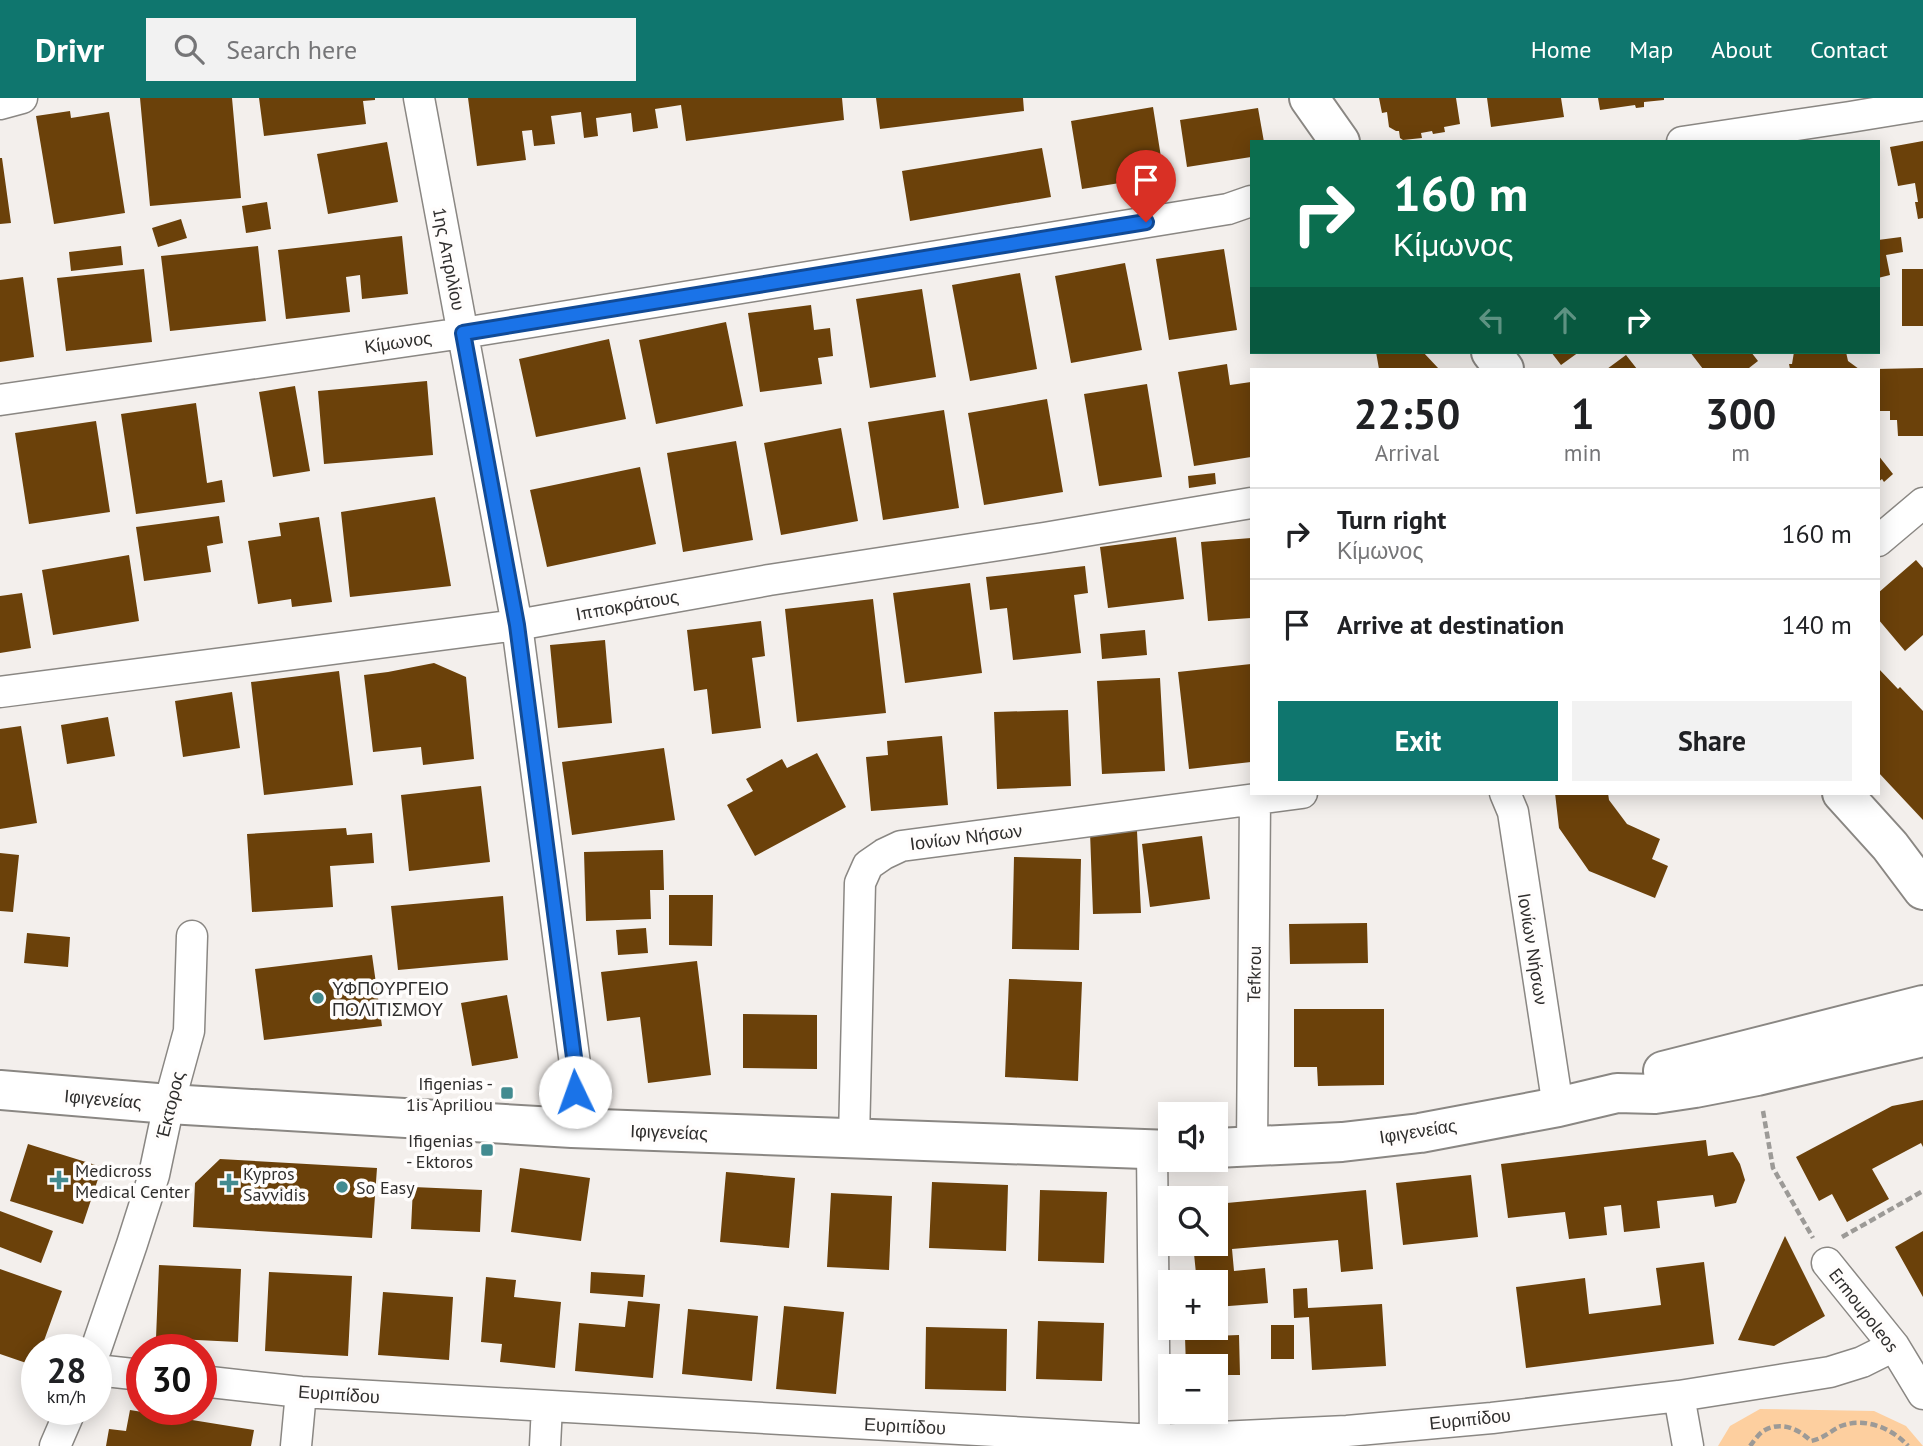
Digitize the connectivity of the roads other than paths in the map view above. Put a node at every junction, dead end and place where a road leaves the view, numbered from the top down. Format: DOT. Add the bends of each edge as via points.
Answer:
graph roads {
  1 [pos="22,98"];
  2 [pos="419,98"];
  3 [pos="1308,98"];
  4 [pos="0,104"];
  5 [pos="1923,105"];
  6 [pos="1725,139"];
  7 [pos="1339,140"];
  8 [pos="1250,201"];
  9 [pos="463,333"];
  10 [pos="0,400"];
  11 [pos="1250,503"];
  12 [pos="1923,503"];
  13 [pos="1880,539"];
  14 [pos="517,625"];
  15 [pos="0,692"];
  16 [pos="1289,795"];
  17 [pos="1507,795"];
  18 [pos="1844,795"];
  19 [pos="1255,800"];
  20 [pos="1906,854"];
  21 [pos="1923,890"];
  22 [pos="192,936"];
  23 [pos="1917,1009"];
  24 [pos="0,1090"];
  25 [pos="1617,1093"];
  26 [pos="169,1104"];
  27 [pos="1558,1107"];
  28 [pos="572,1128"];
  29 [pos="854,1139"];
  30 [pos="1234,1148"];
  31 [pos="1158,1150"];
  32 [pos="1161,1172"];
  33 [pos="1823,1256"];
  34 [pos="101,1334"];
  35 [pos="1894,1346"];
  36 [pos="217,1383"];
  37 [pos="301,1392"];
  38 [pos="1923,1394"];
  39 [pos="1679,1396"];
  40 [pos="547,1406"];
  41 [pos="65,1425"];
  42 [pos="1347,1439"];
  43 [pos="1155,1440"];
  44 [pos="55,1446"];
  45 [pos="296,1446"];
  46 [pos="545,1446"];
  47 [pos="1688,1446"];
  1 -- 4 [label="street"];
  2 -- 9 [label="street, 1ης Απριλίου"];
  3 -- 7 [label="street"];
  5 -- 6 [label="street"];
  8 -- 9 [label="street, Κίμωνος" via="1228,209"];
  9 -- 10 [label="street, Κίμωνος"];
  9 -- 14 [label="street, 1ης Απριλίου"];
  11 -- 14 [label="street, Ιπποκράτους"];
  12 -- 13 [label="street"];
  14 -- 15 [label="street, Ιπποκράτους"];
  14 -- 28 [label="street, 1ης Απριλίου" via="575,1065"];
  16 -- 19 [label="street, Ιονίων Νήσων"];
  17 -- 27 [label="street, Ιονίων Νήσων"];
  18 -- 20 [label="street"];
  19 -- 29 [label="street, Ιονίων Νήσων" via="901,846 868,865 860,883"];
  19 -- 30 [label="street, Tefkrou"];
  20 -- 21 [label="street"];
  22 -- 26 [label="street, Έκτορος" via="189,1031"];
  23 -- 25 [label="street, Ιφιγενείας" via="1692,1062 1650,1074"];
  23 -- 25 [label="street, Ιφιγενείας" via="1757,1076 1655,1094"];
  24 -- 26 [label="street, Ιφιγενείας"];
  25 -- 27 [label="street, Ιφιγενείας"];
  26 -- 28 [label="street, Ιφιγενείας"];
  26 -- 34 [label="street, Έκτορος" via="154,1175"];
  27 -- 30 [label="street, Ιφιγενείας" via="1420,1133"];
  28 -- 29 [label="street, Ιφιγενείας"];
  29 -- 31 [label="street, Ιφιγενείας"];
  32 -- 43 [label="street"];
  33 -- 35 [label="street, Ermoupoleos"];
  35 -- 38 [label="street, Ermoupoleos"];
  35 -- 39 [label="street, Ευριπίδου" via="1830,1372"];
  36 -- 37 [label="street, Ευριπίδου"];
  37 -- 40 [label="street, Ευριπίδου"];
  37 -- 45 [label="street"];
  39 -- 42 [label="street, Ευριπίδου"];
  39 -- 47 [label="street"];
  40 -- 43 [label="street, Ευριπίδου"];
  40 -- 46 [label="street"];
  41 -- 44 [label="street"];
  42 -- 43 [label="street, Ευριπίδου"];
}
